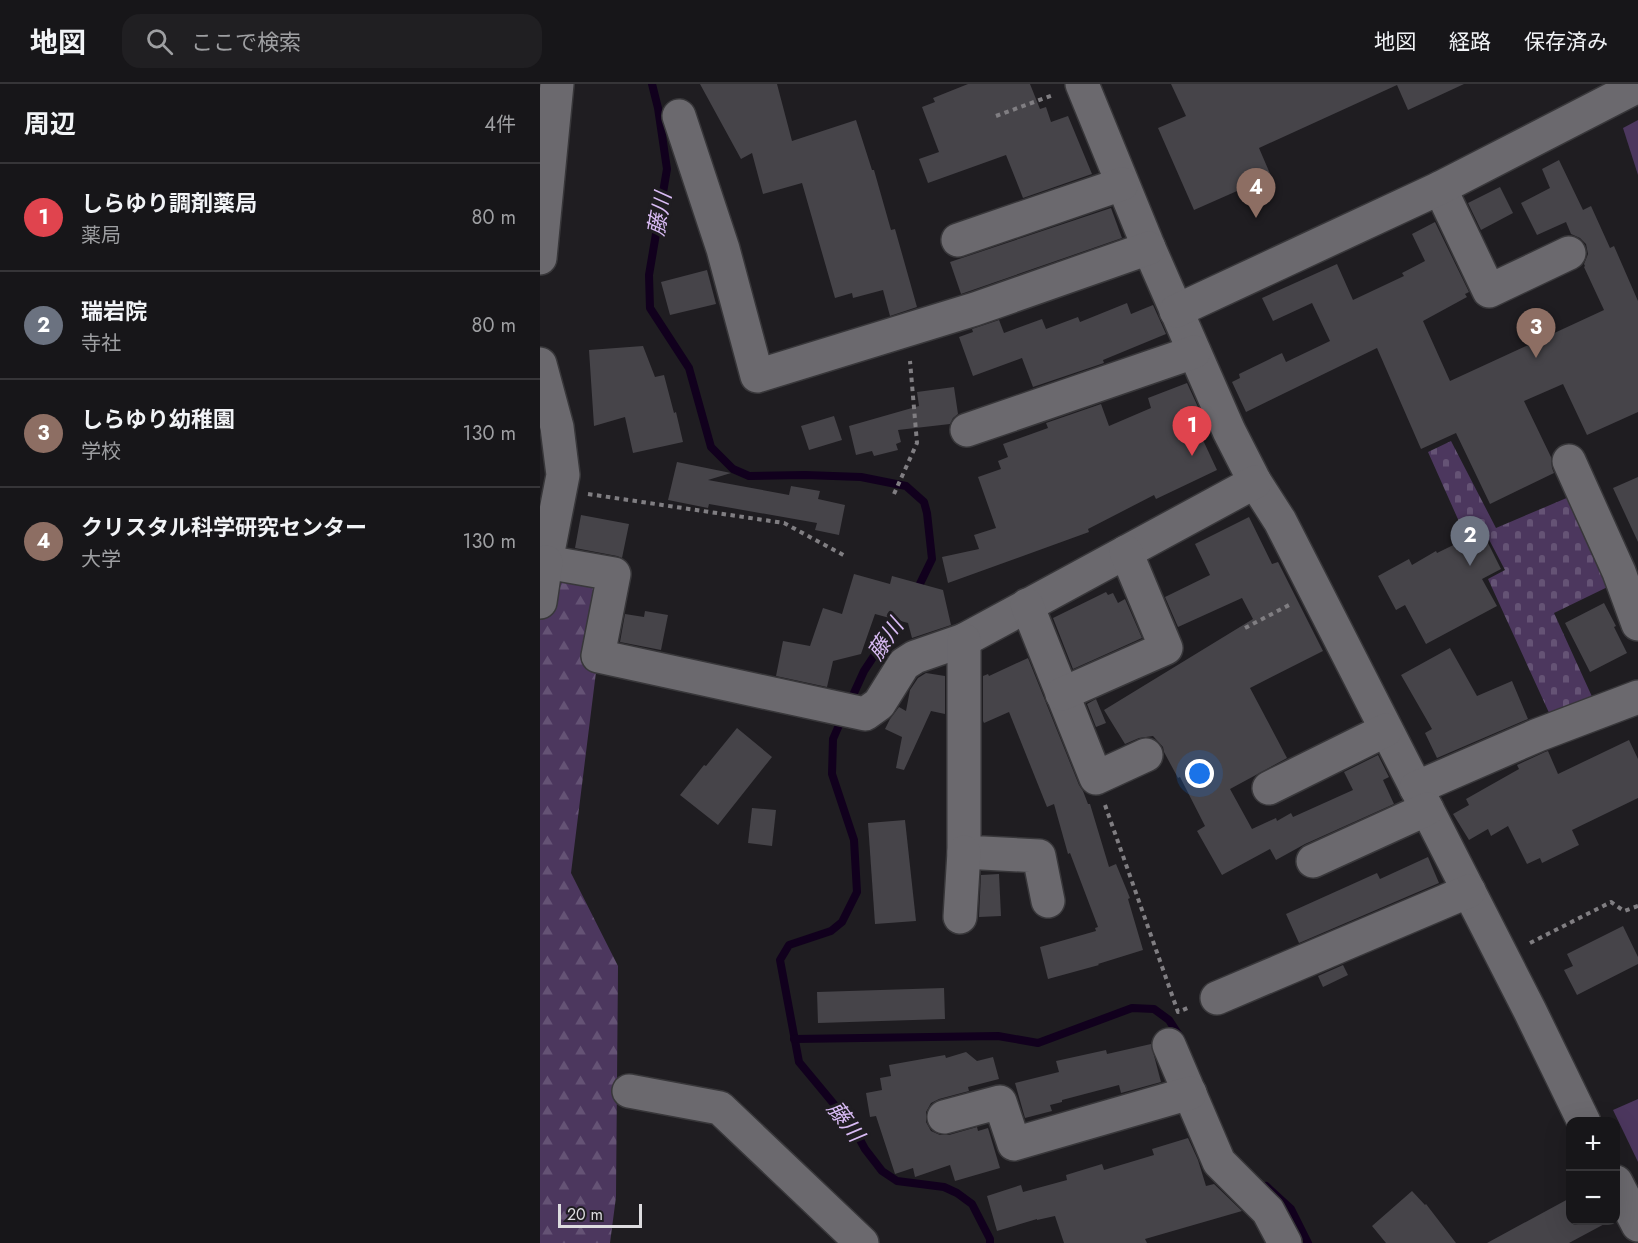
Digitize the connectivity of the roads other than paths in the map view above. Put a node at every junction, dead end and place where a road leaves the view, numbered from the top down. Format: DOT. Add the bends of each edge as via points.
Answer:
graph roads {
  1 [pos="556,84"];
  2 [pos="1082,84"];
  3 [pos="1638,86"];
  4 [pos="679,116"];
  5 [pos="1122,184"];
  6 [pos="1440,188"];
  7 [pos="958,240"];
  8 [pos="1149,248"];
  9 [pos="1569,253"];
  10 [pos="540,258"];
  11 [pos="1176,311"];
  12 [pos="1194,352"];
  13 [pos="540,364"];
  14 [pos="548,428"];
  15 [pos="967,430"];
  16 [pos="1569,461"];
  17 [pos="1255,482"];
  18 [pos="1126,552"];
  19 [pos="546,562"];
  20 [pos="540,602"];
  21 [pos="1027,605"];
  22 [pos="1638,624"];
  23 [pos="964,640"];
  24 [pos="1062,694"];
  25 [pos="1638,697"];
  26 [pos="1386,730"];
  27 [pos="1146,755"];
  28 [pos="1269,788"];
  29 [pos="1421,799"];
  30 [pos="964,852"];
  31 [pos="1313,861"];
  32 [pos="1469,891"];
  33 [pos="1048,901"];
  34 [pos="960,917"];
  35 [pos="1216,998"];
  36 [pos="1169,1045"];
  37 [pos="629,1091"];
  38 [pos="1190,1093"];
  39 [pos="944,1117"];
  40 [pos="1582,1117"];
  41 [pos="1620,1190"];
  42 [pos="1638,1225"];
  43 [pos="1638,1237"];
  44 [pos="862,1243"];
  45 [pos="1285,1243"];
  46 [pos="1627,1243"];
  1 -- 10 [label="street"];
  2 -- 5 [label="street"];
  3 -- 6 [label="street"];
  4 -- 8 [label="street" via="723,249 757,376 975,309"];
  5 -- 7 [label="street"];
  5 -- 8 [label="street"];
  6 -- 9 [label="street" via="1489,291"];
  6 -- 11 [label="street"];
  8 -- 11 [label="street"];
  11 -- 12 [label="street"];
  12 -- 15 [label="street"];
  12 -- 17 [label="street"];
  13 -- 14 [label="street"];
  14 -- 19 [label="street" via="563,475"];
  16 -- 22 [label="street"];
  17 -- 18 [label="street"];
  17 -- 26 [label="street" via="1280,521"];
  18 -- 21 [label="street"];
  18 -- 24 [label="street" via="1166,648"];
  19 -- 20 [label="street"];
  19 -- 23 [label="street" via="614,574 598,656 865,714 879,704 904,664"];
  21 -- 23 [label="street"];
  21 -- 24 [label="street"];
  23 -- 30 [label="street"];
  24 -- 27 [label="street" via="1096,778"];
  25 -- 29 [label="street" via="1538,735"];
  26 -- 28 [label="street"];
  26 -- 29 [label="street"];
  29 -- 31 [label="street"];
  29 -- 32 [label="street"];
  30 -- 33 [label="street" via="1040,856"];
  30 -- 34 [label="street"];
  32 -- 35 [label="street"];
  32 -- 40 [label="street"];
  36 -- 38 [label="street"];
  37 -- 44 [label="street" via="720,1108"];
  38 -- 39 [label="street" via="1014,1144 1000,1102"];
  38 -- 45 [label="street" via="1219,1162 1268,1211"];
  41 -- 42 [label="street"];
  43 -- 46 [label="street"];
}
